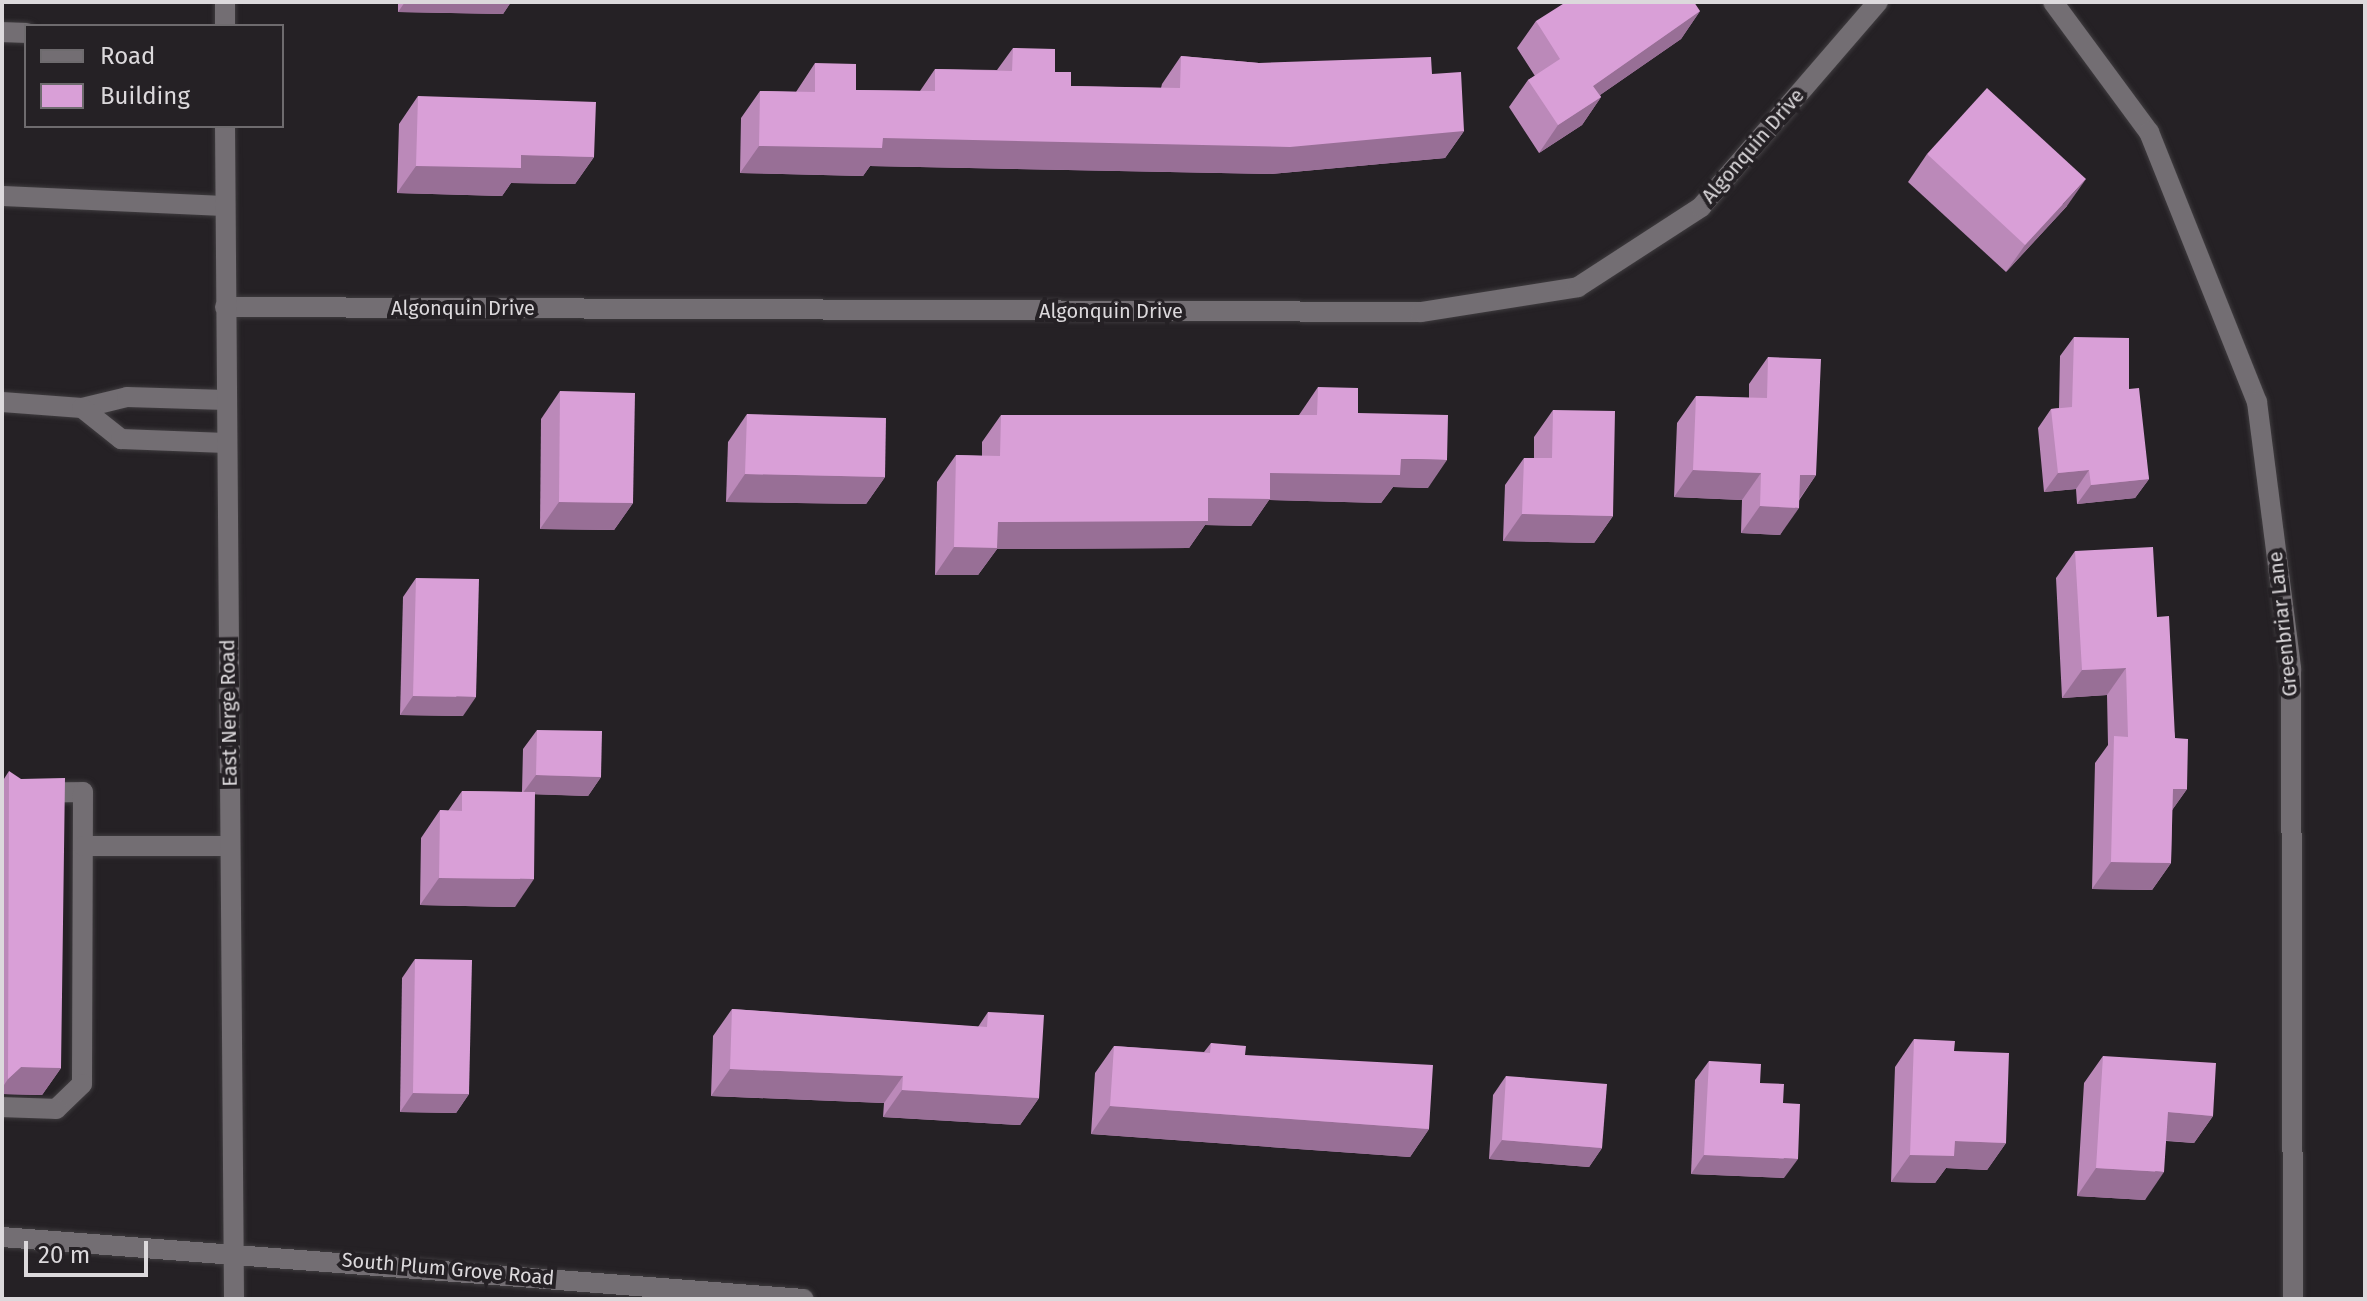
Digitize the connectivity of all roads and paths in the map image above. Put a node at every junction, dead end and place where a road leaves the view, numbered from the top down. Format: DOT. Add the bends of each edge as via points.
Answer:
graph roads {
  1 [pos="225,2"];
  2 [pos="1878,2"];
  3 [pos="2053,2"];
  4 [pos="225,24"];
  5 [pos="2,32"];
  6 [pos="24,33"];
  7 [pos="225,128"];
  8 [pos="2,196"];
  9 [pos="225,206"];
  10 [pos="225,307"];
  11 [pos="226,400"];
  12 [pos="2,402"];
  13 [pos="82,408"];
  14 [pos="226,443"];
  15 [pos="2,793"];
  16 [pos="83,846"];
  17 [pos="230,846"];
  18 [pos="2,1107"];
  19 [pos="2,1237"];
  20 [pos="235,1252"];
  21 [pos="234,1299"];
  22 [pos="804,1299"];
  23 [pos="2293,1299"];
  1 -- 4 [label="street"];
  2 -- 10 [label="street, Algonquin Drive" via="1701,207 1578,287 1421,312"];
  3 -- 23 [label="street, Greenbriar Lane" via="2149,132 2257,402 2291,669"];
  5 -- 6 [label="street"];
  7 -- 9 [label="street, East Nerge Road"];
  8 -- 9 [label="street"];
  9 -- 10 [label="street, East Nerge Road"];
  10 -- 11 [label="street, East Nerge Road"];
  11 -- 13 [label="street" via="127,397"];
  11 -- 14 [label="street, East Nerge Road"];
  12 -- 13 [label="street"];
  13 -- 14 [label="street" via="121,439"];
  14 -- 17 [label="street, East Nerge Road"];
  15 -- 16 [label="street" via="83,792"];
  16 -- 17 [label="street"];
  16 -- 18 [label="street" via="82,1084 56,1109"];
  17 -- 20 [label="street, East Nerge Road"];
  19 -- 20 [label="street, South Plum Grove Road"];
  20 -- 21 [label="street, East Nerge Road"];
  20 -- 22 [label="street, South Plum Grove Road"];
}
